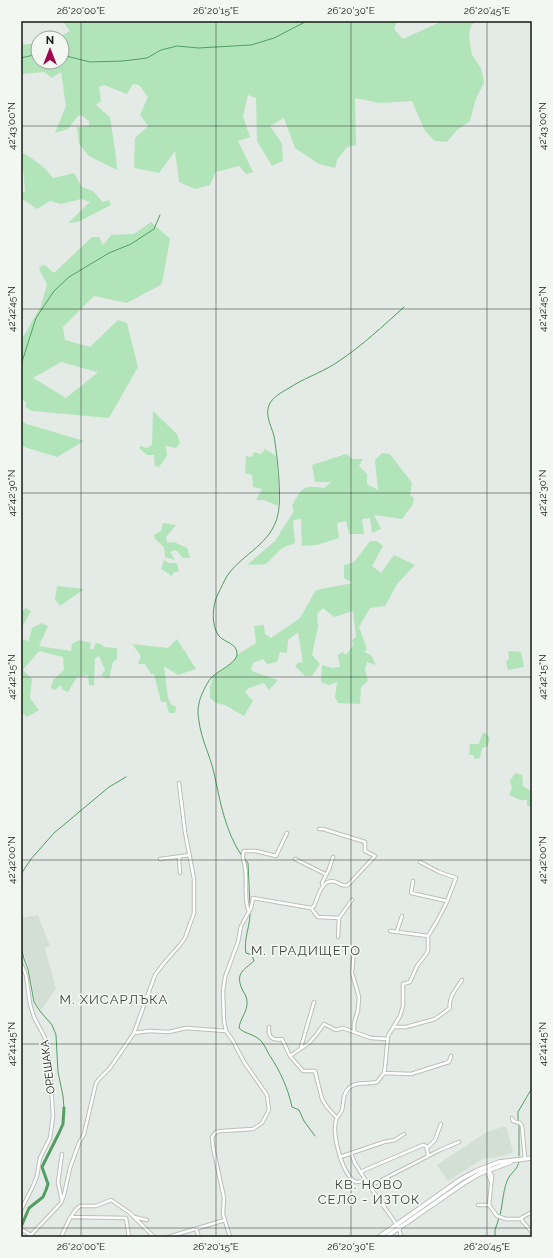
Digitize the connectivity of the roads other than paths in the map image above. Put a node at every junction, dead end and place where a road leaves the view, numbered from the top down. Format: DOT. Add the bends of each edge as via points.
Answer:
graph roads {
  1 [pos="179,783"];
  2 [pos="319,829"];
  3 [pos="287,832"];
  4 [pos="190,855"];
  5 [pos="179,857"];
  6 [pos="333,857"];
  7 [pos="160,859"];
  8 [pos="295,860"];
  9 [pos="420,862"];
  10 [pos="180,872"];
  11 [pos="325,874"];
  12 [pos="413,882"];
  13 [pos="323,885"];
  14 [pos="352,900"];
  15 [pos="447,901"];
  16 [pos="311,908"];
  17 [pos="249,912"];
  18 [pos="402,916"];
  19 [pos="339,918"];
  20 [pos="390,930"];
  21 [pos="397,931"];
  22 [pos="428,936"];
  23 [pos="338,937"];
  24 [pos="354,951"];
  25 [pos="21,964"];
  26 [pos="462,980"];
  27 [pos="314,1002"];
  28 [pos="269,1027"];
  29 [pos="392,1028"];
  30 [pos="226,1030"];
  31 [pos="354,1032"];
  32 [pos="134,1033"];
  33 [pos="388,1039"];
  34 [pos="301,1048"];
  35 [pos="290,1056"];
  36 [pos="451,1056"];
  37 [pos="384,1073"];
  38 [pos="336,1117"];
  39 [pos="512,1118"];
  40 [pos="441,1124"];
  41 [pos="404,1134"];
  42 [pos="459,1142"];
  43 [pos="427,1148"];
  44 [pos="352,1153"];
  45 [pos="62,1154"];
  46 [pos="340,1157"];
  47 [pos="427,1157"];
  48 [pos="532,1158"];
  49 [pos="525,1159"];
  50 [pos="515,1160"];
  51 [pos="488,1165"];
  52 [pos="489,1170"];
  53 [pos="360,1172"];
  54 [pos="366,1181"];
  55 [pos="370,1186"];
  56 [pos="62,1201"];
  57 [pos="478,1205"];
  58 [pos="489,1205"];
  59 [pos="21,1210"];
  60 [pos="532,1212"];
  61 [pos="134,1216"];
  62 [pos="71,1217"];
  63 [pos="521,1219"];
  64 [pos="147,1220"];
  65 [pos="225,1220"];
  66 [pos="398,1226"];
  67 [pos="22,1230"];
  68 [pos="196,1230"];
  69 [pos="532,1232"];
  70 [pos="30,1236"];
  71 [pos="34,1237"];
  72 [pos="61,1237"];
  73 [pos="129,1237"];
  74 [pos="154,1237"];
  75 [pos="168,1237"];
  76 [pos="199,1237"];
  77 [pos="230,1237"];
  78 [pos="379,1237"];
  79 [pos="386,1237"];
  80 [pos="401,1237"];
  1 -- 4 [label="street"];
  2 -- 13 [label="street" via="365,842 365,851 375,856 348,885 328,881"];
  3 -- 17 [label="street" via="276,856 244,851 242,857"];
  4 -- 5 [label="street"];
  4 -- 32 [label="street" via="194,879 194,913 180,945 155,975"];
  5 -- 7 [label="street"];
  5 -- 10 [label="street"];
  6 -- 11 [label="street"];
  8 -- 11 [label="street"];
  9 -- 15 [label="street" via="456,878"];
  11 -- 13 [label="street"];
  12 -- 15 [label="street" via="411,893"];
  13 -- 16 [label="street"];
  14 -- 19 [label="street"];
  15 -- 22 [label="street"];
  16 -- 17 [label="street" via="254,898"];
  16 -- 19 [label="street" via="318,917"];
  17 -- 30 [label="street" via="241,926 225,977 223,1000"];
  18 -- 21 [label="street"];
  19 -- 23 [label="street"];
  20 -- 21 [label="street"];
  21 -- 22 [label="street"];
  22 -- 29 [label="street" via="427,953 417,966 410,982 403,984 403,1006"];
  24 -- 31 [label="street" via="352,973 359,997"];
  25 -- 59 [label="street, ОРЕШАКА" via="26,975 30,1004 46,1040 52,1106 50,1138 40,1158 37,1176"];
  26 -- 29 [label="street" via="449,1003 450,1008 436,1019"];
  27 -- 34 [label="street"];
  28 -- 35 [label="street" via="270,1038 282,1039"];
  29 -- 33 [label="street"];
  30 -- 32 [label="street" via="186,1028 169,1032"];
  30 -- 65 [label="street" via="267,1095 269,1110 262,1123 253,1129 221,1131 212,1137 224,1198"];
  31 -- 33 [label="street" via="371,1038"];
  31 -- 34 [label="street" via="343,1028 336,1030 324,1024"];
  32 -- 56 [label="street" via="96,1084 84,1134 70,1168"];
  33 -- 37 [label="street"];
  34 -- 35 [label="street"];
  35 -- 38 [label="street" via="303,1071 315,1071 322,1100"];
  36 -- 37 [label="street" via="449,1062 411,1074"];
  37 -- 38 [label="street" via="377,1082 351,1086 344,1094 342,1111"];
  38 -- 46 [label="street" via="336,1138"];
  39 -- 49 [label="street" via="522,1126"];
  40 -- 43 [label="street" via="435,1140"];
  41 -- 44 [label="street" via="395,1140"];
  42 -- 47 [label="street"];
  43 -- 47 [label="street"];
  43 -- 53 [label="street" via="423,1145"];
  44 -- 46 [label="street"];
  44 -- 53 [label="street"];
  45 -- 56 [label="street" via="58,1182"];
  46 -- 54 [label="street" via="353,1181"];
  47 -- 55 [label="street"];
  48 -- 49 [label="street"];
  49 -- 50 [label="street"];
  50 -- 51 [label="street"];
  50 -- 52 [label="street"];
  51 -- 52 [label="street"];
  51 -- 66 [label="street" via="461,1179"];
  52 -- 58 [label="street"];
  52 -- 66 [label="street" via="464,1183"];
  53 -- 54 [label="street"];
  54 -- 55 [label="street"];
  55 -- 66 [label="street"];
  56 -- 70 [label="street"];
  57 -- 58 [label="street"];
  58 -- 63 [label="street" via="499,1217"];
  60 -- 63 [label="street"];
  61 -- 62 [label="street" via="109,1200 98,1205 80,1206"];
  61 -- 64 [label="street"];
  61 -- 74 [label="street"];
  62 -- 72 [label="street"];
  62 -- 73 [label="street" via="127,1218"];
  63 -- 69 [label="street"];
  65 -- 68 [label="street"];
  65 -- 77 [label="street"];
  66 -- 78 [label="street"];
  66 -- 79 [label="street"];
  66 -- 80 [label="street"];
  67 -- 70 [label="street"];
  68 -- 75 [label="street"];
  68 -- 76 [label="street"];
  70 -- 71 [label="street"];
}
